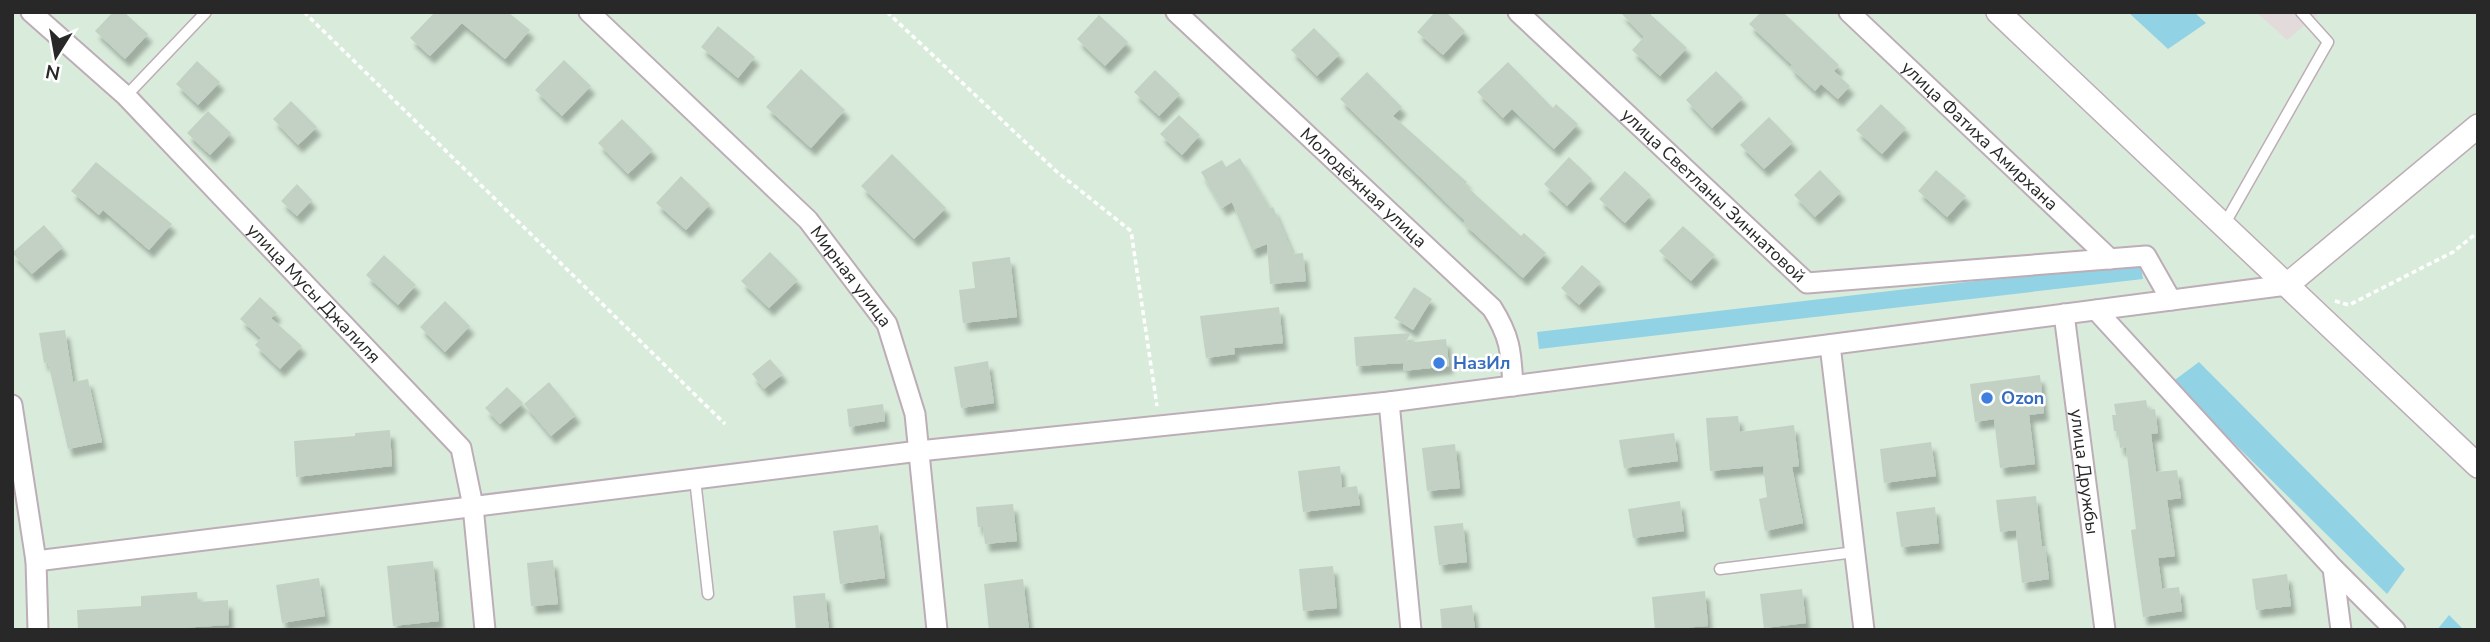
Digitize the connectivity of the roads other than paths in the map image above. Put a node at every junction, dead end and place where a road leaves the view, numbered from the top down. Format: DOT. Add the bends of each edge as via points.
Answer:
graph roads {
  1 [pos="31,12"];
  2 [pos="206,12"];
  3 [pos="589,12"];
  4 [pos="1176,12"];
  5 [pos="1518,12"];
  6 [pos="1849,12"];
  7 [pos="1998,12"];
  8 [pos="2301,12"];
  9 [pos="126,96"];
  10 [pos="2478,126"];
  11 [pos="2224,226"];
  12 [pos="2109,259"];
  13 [pos="2287,285"];
  14 [pos="2171,300"];
  15 [pos="2096,310"];
  16 [pos="2064,314"];
  17 [pos="1829,345"];
  18 [pos="1513,386"];
  19 [pos="1390,402"];
  20 [pos="12,405"];
  21 [pos="919,451"];
  22 [pos="2478,466"];
  23 [pos="695,479"];
  24 [pos="473,506"];
  25 [pos="1855,552"];
  26 [pos="36,561"];
  27 [pos="2333,568"];
  28 [pos="1720,569"];
  29 [pos="708,594"];
  30 [pos="38,630"];
  31 [pos="485,630"];
  32 [pos="937,630"];
  33 [pos="1411,630"];
  34 [pos="1864,630"];
  35 [pos="2105,630"];
  36 [pos="2341,630"];
  37 [pos="2395,630"];
  1 -- 9 [label="street, улица Мусы Джалиля"];
  2 -- 9 [label="lane"];
  3 -- 21 [label="street, Мирная улица" via="808,220 887,324 915,414"];
  4 -- 18 [label="street, Молодёжная улица" via="1492,308 1505,328"];
  5 -- 12 [label="street, улица Светланы Зиннатовой" via="1807,283"];
  6 -- 12 [label="street, улица Фатиха Амирхана"];
  7 -- 11 [label="street"];
  8 -- 11 [label="lane" via="2328,42"];
  9 -- 24 [label="street, улица Мусы Джалиля" via="461,448"];
  10 -- 13 [label="street"];
  11 -- 13 [label="street"];
  12 -- 14 [label="street, улица Светланы Зиннатовой" via="2146,256"];
  13 -- 14 [label="street"];
  13 -- 22 [label="street"];
  14 -- 15 [label="street"];
  15 -- 16 [label="street"];
  15 -- 27 [label="street"];
  16 -- 17 [label="street"];
  16 -- 35 [label="street, улица Дружбы"];
  17 -- 18 [label="street"];
  17 -- 25 [label="street"];
  18 -- 19 [label="street"];
  19 -- 21 [label="street"];
  19 -- 33 [label="street"];
  20 -- 26 [label="street"];
  21 -- 23 [label="street"];
  21 -- 32 [label="street, Мирная улица"];
  23 -- 24 [label="street"];
  23 -- 29 [label="lane"];
  24 -- 26 [label="street"];
  24 -- 31 [label="street, улица Мусы Джалиля"];
  25 -- 28 [label="lane"];
  25 -- 34 [label="street"];
  26 -- 30 [label="street"];
  27 -- 36 [label="street"];
  27 -- 37 [label="street"];
}
